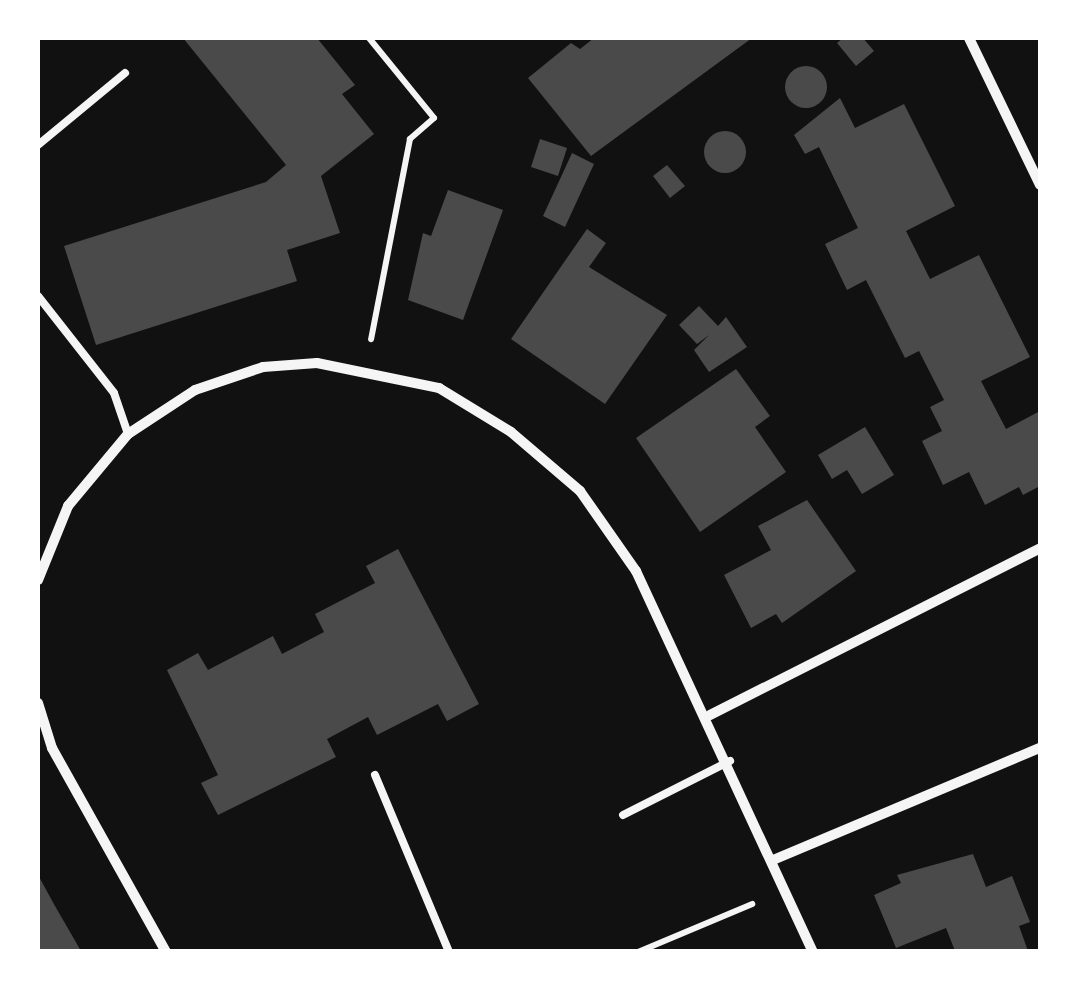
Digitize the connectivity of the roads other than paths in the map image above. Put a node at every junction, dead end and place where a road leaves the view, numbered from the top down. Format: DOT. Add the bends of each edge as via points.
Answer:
graph roads {
  1 [pos="969,38"];
  2 [pos="125,73"];
  3 [pos="38,144"];
  4 [pos="1040,185"];
  5 [pos="38,296"];
  6 [pos="128,434"];
  7 [pos="1040,548"];
  8 [pos="38,580"];
  9 [pos="38,702"];
  10 [pos="710,715"];
  11 [pos="1040,748"];
  12 [pos="730,761"];
  13 [pos="375,775"];
  14 [pos="623,815"];
  15 [pos="773,860"];
  16 [pos="166,952"];
  17 [pos="450,952"];
  18 [pos="812,952"];
  1 -- 4 [label="street"];
  2 -- 3 [label="lane"];
  5 -- 6 [label="lane" via="114,393"];
  6 -- 8 [label="street" via="68,506"];
  6 -- 10 [label="street" via="195,390 263,367 364,370 438,388 511,432 580,491 636,571"];
  7 -- 10 [label="street"];
  9 -- 16 [label="street" via="52,748"];
  10 -- 12 [label="street"];
  11 -- 15 [label="street"];
  12 -- 14 [label="lane"];
  12 -- 15 [label="street"];
  13 -- 17 [label="lane"];
  15 -- 18 [label="street"];
}
